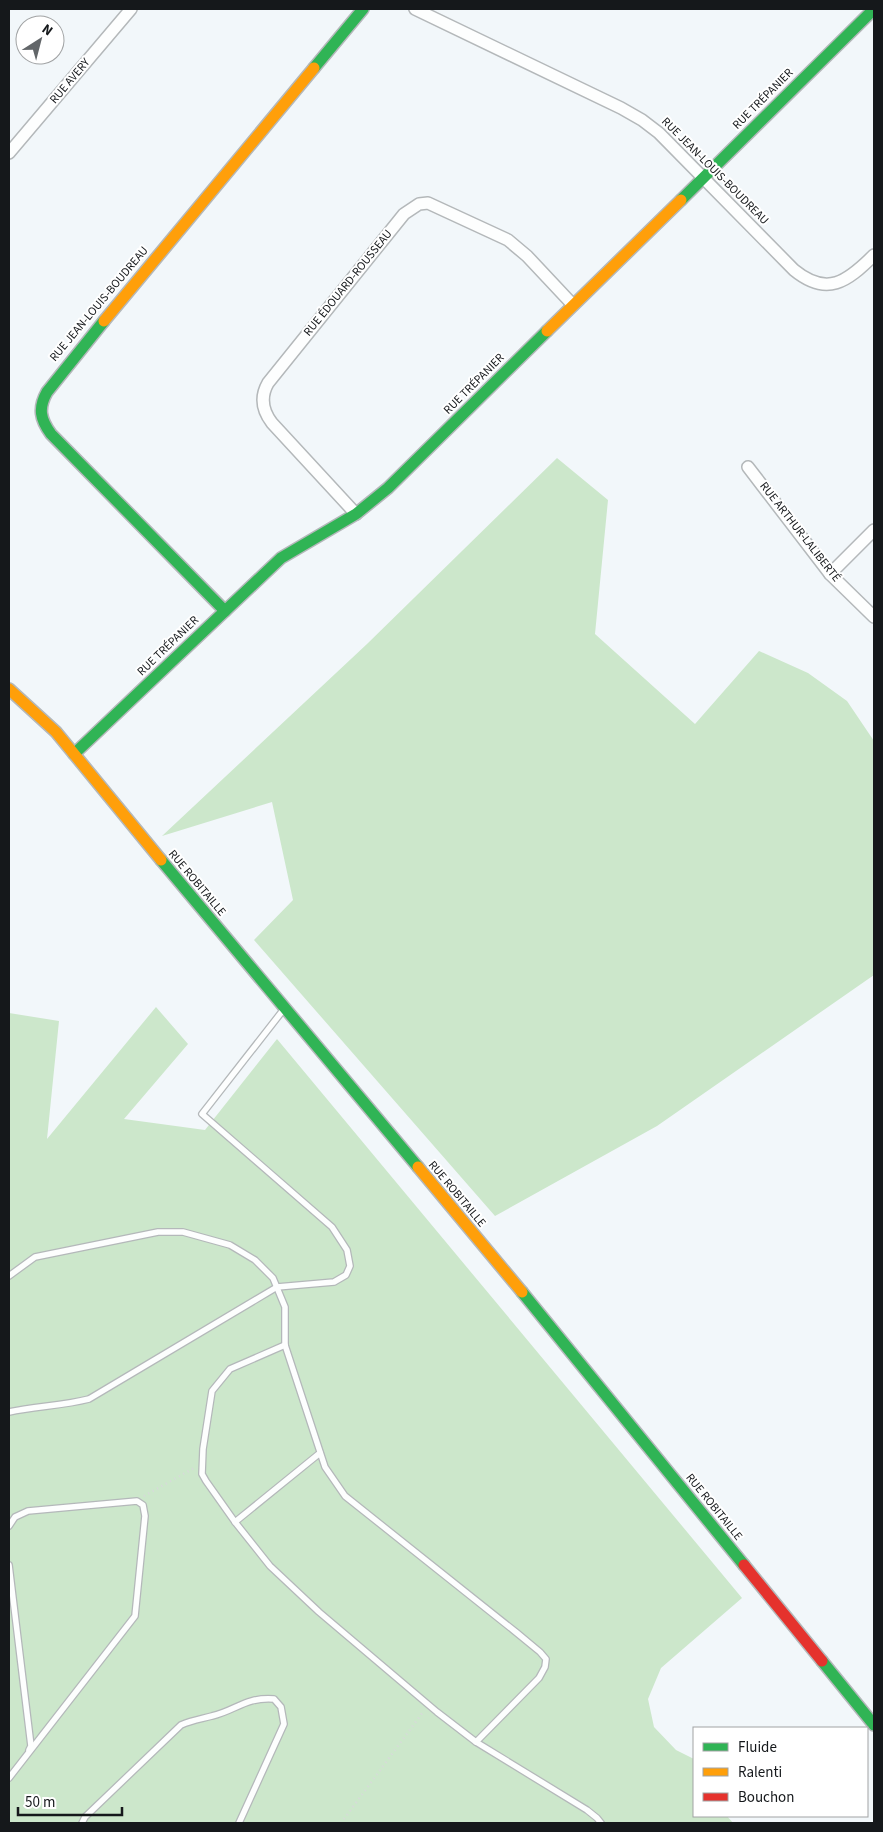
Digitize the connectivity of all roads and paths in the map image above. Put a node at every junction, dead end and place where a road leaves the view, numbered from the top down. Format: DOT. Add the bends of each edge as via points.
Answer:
graph roads {
  1 [pos="131,9"];
  2 [pos="364,9"];
  3 [pos="416,9"];
  4 [pos="874,9"];
  5 [pos="9,153"];
  6 [pos="703,178"];
  7 [pos="874,255"];
  8 [pos="573,305"];
  9 [pos="748,467"];
  10 [pos="356,514"];
  11 [pos="874,530"];
  12 [pos="830,574"];
  13 [pos="224,611"];
  14 [pos="874,616"];
  15 [pos="9,688"];
  16 [pos="74,754"];
  17 [pos="284,1008"];
  18 [pos="9,1276"];
  19 [pos="277,1287"];
  20 [pos="285,1345"];
  21 [pos="9,1412"];
  22 [pos="320,1453"];
  23 [pos="202,1463"];
  24 [pos="137,1501"];
  25 [pos="235,1522"];
  26 [pos="9,1526"];
  27 [pos="9,1564"];
  28 [pos="428,1705"];
  29 [pos="874,1726"];
  30 [pos="476,1742"];
  31 [pos="24,1759"];
  32 [pos="9,1778"];
  33 [pos="82,1823"];
  34 [pos="239,1823"];
  35 [pos="341,1823"];
  36 [pos="602,1823"];
  1 -- 5 [label="street, RUE AVERY"];
  2 -- 13 [label="street, RUE JEAN-LOUIS-BOUDREAU" via="42,399 41,422 51,434"];
  3 -- 6 [label="street, RUE JEAN-LOUIS-BOUDREAU" via="633,114 659,133"];
  4 -- 6 [label="street, RUE TRÉPANIER"];
  6 -- 7 [label="street, RUE JEAN-LOUIS-BOUDREAU" via="805,279 831,285 854,275"];
  6 -- 8 [label="street, RUE TRÉPANIER"];
  8 -- 10 [label="street, RUE TRÉPANIER" via="388,488"];
  8 -- 10 [label="street, RUE ÉDOUARD-ROUSSEAU" via="508,240 428,203 419,204 404,214 268,383 262,396 265,414 272,423"];
  9 -- 12 [label="street, RUE ARTHUR-LALIBERTÉ"];
  10 -- 13 [label="street, RUE TRÉPANIER" via="281,558"];
  11 -- 12 [label="street"];
  12 -- 14 [label="street, RUE ARTHUR-LALIBERTÉ"];
  13 -- 16 [label="street, RUE TRÉPANIER"];
  15 -- 16 [label="street, RUE ROBITAILLE" via="56,732"];
  16 -- 17 [label="street, RUE ROBITAILLE"];
  17 -- 19 [label="lane" via="202,1114 332,1227 347,1250 350,1266 346,1275 334,1282"];
  17 -- 29 [label="street, RUE ROBITAILLE" via="509,1276"];
  18 -- 19 [label="lane" via="34,1257 158,1232 183,1232 230,1245 255,1260 273,1278"];
  19 -- 20 [label="lane" via="285,1307"];
  19 -- 21 [label="lane" via="89,1399"];
  20 -- 22 [label="lane"];
  20 -- 23 [label="lane" via="230,1369 212,1391"];
  22 -- 25 [label="lane"];
  22 -- 30 [label="lane" via="325,1468 345,1496 546,1659 539,1678"];
  23 -- 24 [label="path"];
  23 -- 25 [label="lane" via="202,1474"];
  24 -- 26 [label="lane" via="28,1511 16,1517"];
  24 -- 31 [label="lane" via="143,1505 145,1516 135,1616"];
  25 -- 28 [label="lane" via="270,1566 298,1593"];
  27 -- 31 [label="lane" via="31,1746"];
  28 -- 30 [label="lane"];
  28 -- 35 [label="path"];
  30 -- 36 [label="lane" via="587,1810"];
  31 -- 32 [label="lane"];
  33 -- 34 [label="lane" via="181,1725 258,1698 274,1699 282,1707 284,1724"];
}
